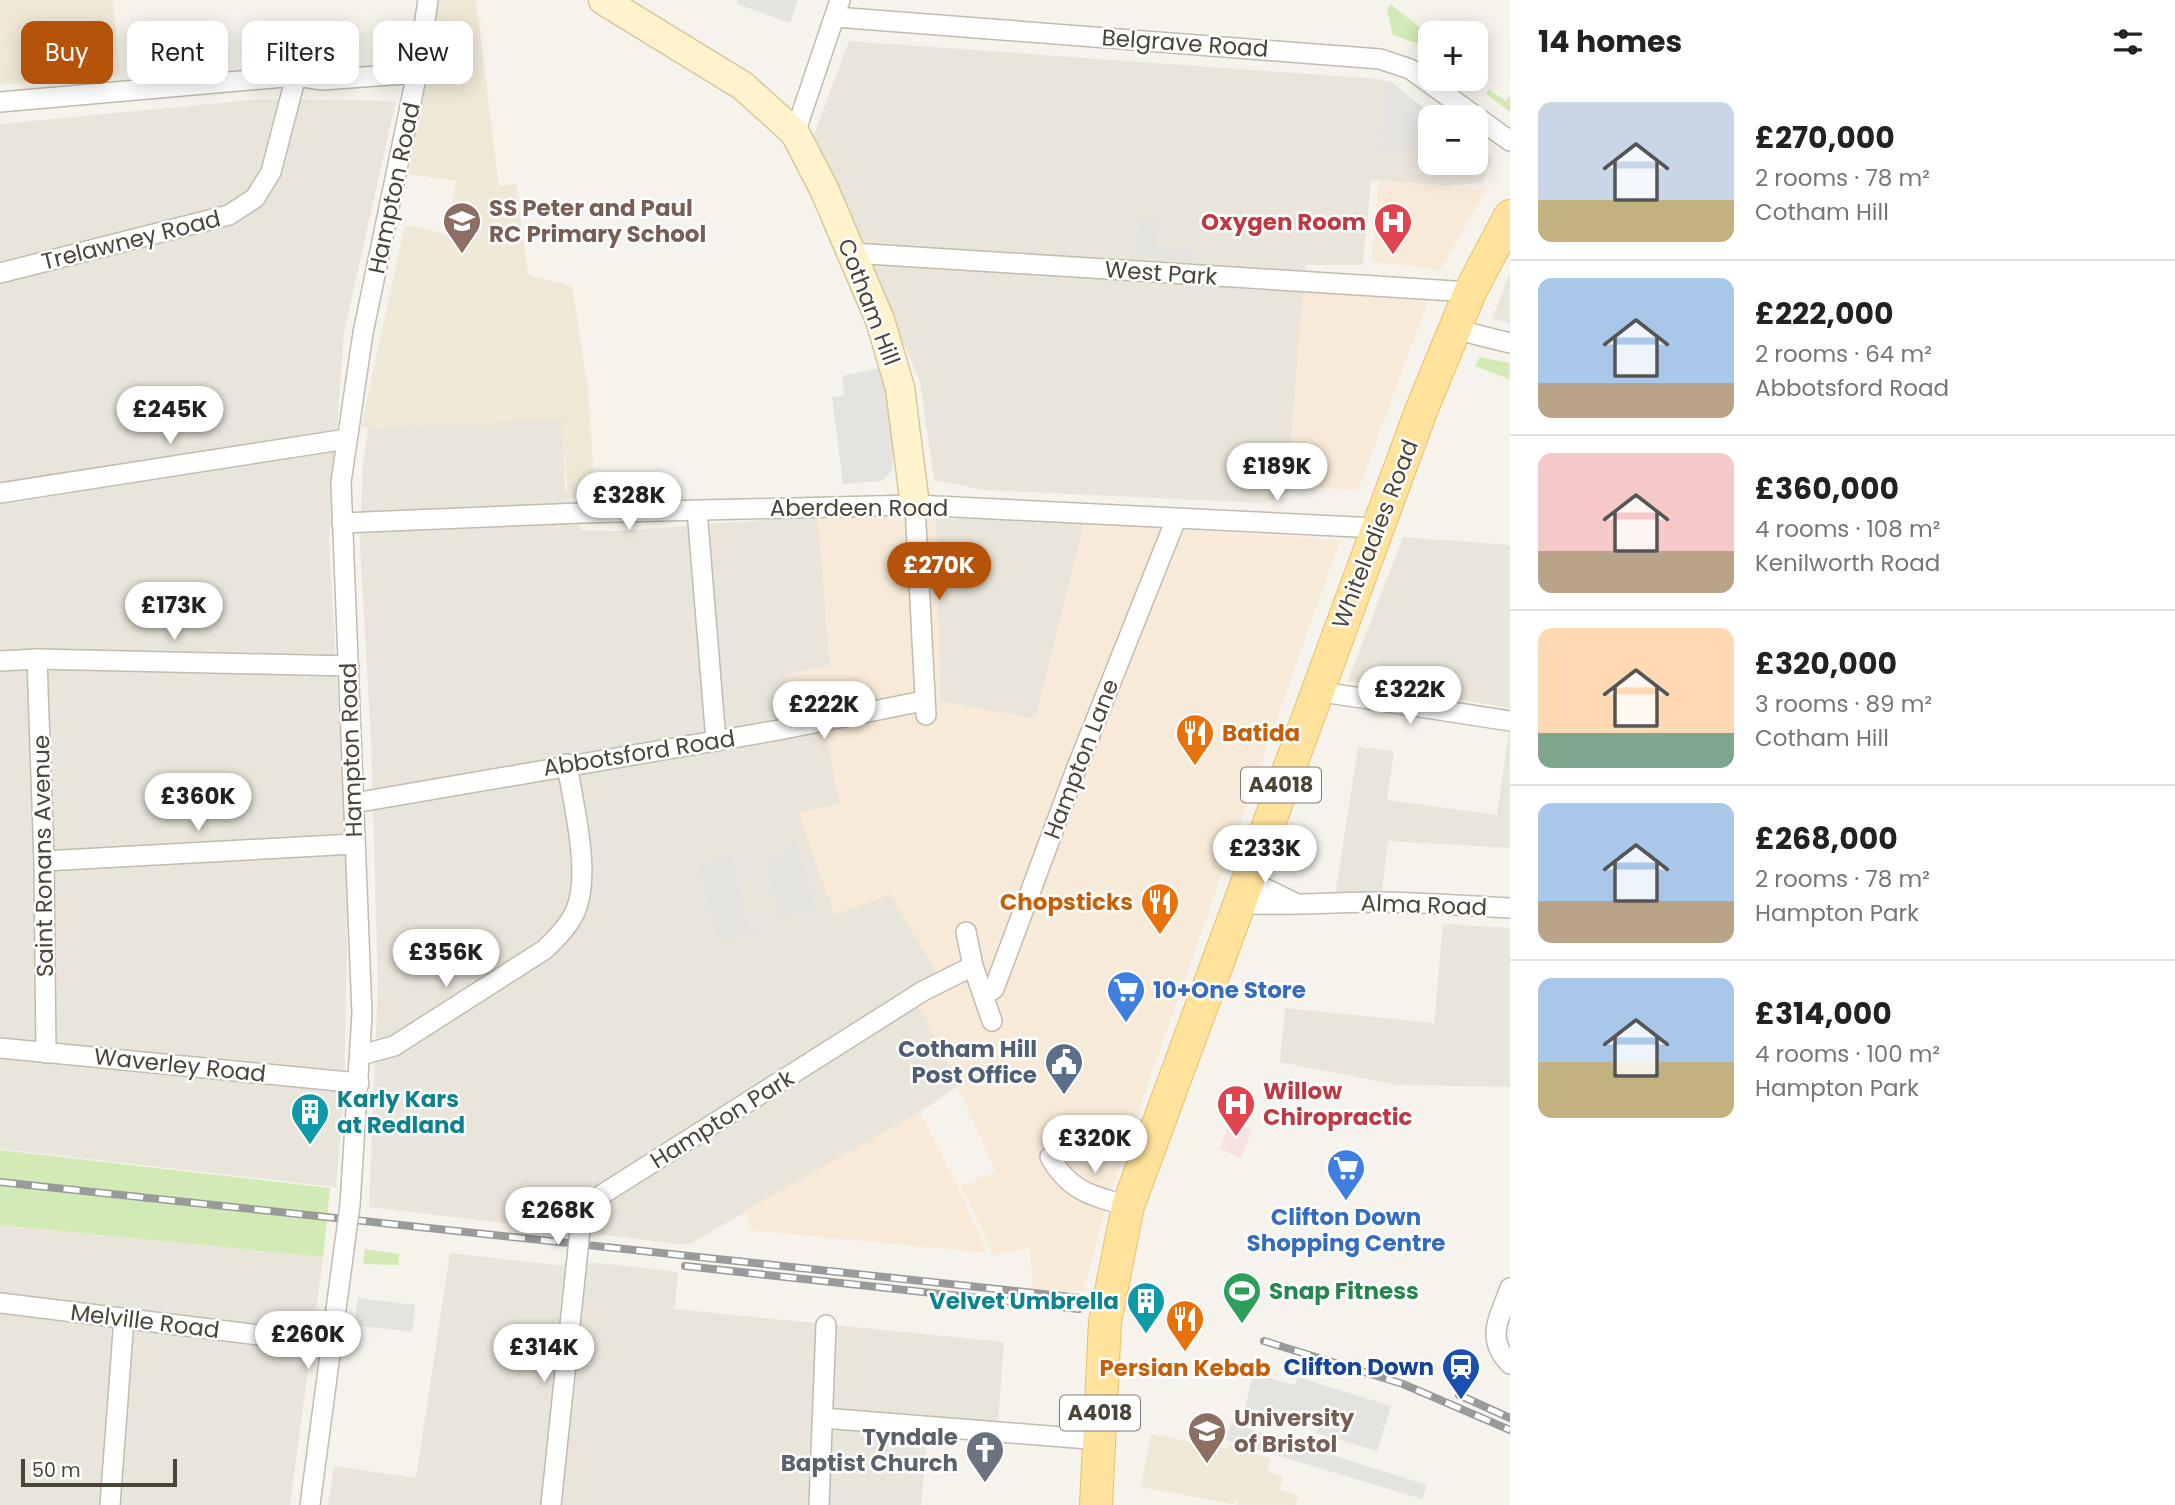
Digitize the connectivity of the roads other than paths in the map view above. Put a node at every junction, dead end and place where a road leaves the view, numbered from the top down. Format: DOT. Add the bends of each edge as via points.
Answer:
graph roads {
  1 [pos="428,0"];
  2 [pos="603,0"];
  3 [pos="838,8"];
  4 [pos="425,21"];
  5 [pos="242,81"];
  6 [pos="294,84"];
  7 [pos="415,84"];
  8 [pos="0,102"];
  9 [pos="794,133"];
  10 [pos="1510,141"];
  11 [pos="1510,216"];
  12 [pos="852,253"];
  13 [pos="0,273"];
  14 [pos="1470,292"];
  15 [pos="1454,329"];
  16 [pos="1510,343"];
  17 [pos="347,439"];
  18 [pos="0,493"];
  19 [pos="915,505"];
  20 [pos="697,510"];
  21 [pos="1176,519"];
  22 [pos="342,523"];
  23 [pos="1377,528"];
  24 [pos="37,659"];
  25 [pos="0,661"];
  26 [pos="349,666"];
  27 [pos="1316,691"];
  28 [pos="925,708"];
  29 [pos="1510,721"];
  30 [pos="716,740"];
  31 [pos="567,764"];
  32 [pos="354,803"];
  33 [pos="354,844"];
  34 [pos="44,861"];
  35 [pos="1242,891"];
  36 [pos="1510,908"];
  37 [pos="966,932"];
  38 [pos="973,966"];
  39 [pos="983,994"];
  40 [pos="992,1021"];
  41 [pos="0,1048"];
  42 [pos="46,1053"];
  43 [pos="360,1055"];
  44 [pos="359,1083"];
  45 [pos="1050,1157"];
  46 [pos="1128,1206"];
  47 [pos="1510,1288"];
  48 [pos="0,1303"];
  49 [pos="124,1319"];
  50 [pos="826,1325"];
  51 [pos="332,1344"];
  52 [pos="1510,1364"];
  53 [pos="823,1418"];
  54 [pos="1101,1440"];
  55 [pos="110,1505"];
  56 [pos="310,1505"];
  57 [pos="551,1505"];
  58 [pos="819,1505"];
  59 [pos="1096,1505"];
  1 -- 4 [label="street, Hampton Road"];
  2 -- 9 [label="street, Cotham Hill" via="743,86"];
  3 -- 9 [label="street"];
  3 -- 10 [label="street, Belgrave Road" via="1380,59 1410,69"];
  5 -- 8 [label="street"];
  6 -- 13 [label="street, Trelawney Road" via="271,172 255,198 229,215"];
  7 -- 17 [label="street, Hampton Road" via="363,333"];
  9 -- 12 [label="street, Cotham Hill"];
  11 -- 14 [label="main road, Whiteladies Road / A4018"];
  12 -- 14 [label="street, West Park"];
  12 -- 19 [label="street, Cotham Hill" via="880,320 900,388"];
  14 -- 15 [label="main road, Whiteladies Road / A4018"];
  15 -- 16 [label="street"];
  15 -- 23 [label="main road, Whiteladies Road / A4018"];
  17 -- 18 [label="street"];
  17 -- 22 [label="street, Hampton Road"];
  19 -- 20 [label="street, Aberdeen Road"];
  19 -- 21 [label="street, Aberdeen Road"];
  19 -- 28 [label="street, Cotham Hill"];
  20 -- 22 [label="street, Aberdeen Road"];
  20 -- 30 [label="street"];
  21 -- 23 [label="street, Aberdeen Road"];
  21 -- 39 [label="street, Hampton Lane" via="994,989"];
  22 -- 26 [label="street, Hampton Road"];
  23 -- 27 [label="main road, Whiteladies Road / A4018"];
  24 -- 25 [label="street"];
  24 -- 26 [label="street"];
  24 -- 34 [label="street, Saint Ronans Avenue"];
  26 -- 32 [label="street, Hampton Road"];
  27 -- 29 [label="street"];
  27 -- 35 [label="main road, Whiteladies Road / A4018"];
  28 -- 30 [label="street, Abbotsford Road"];
  30 -- 31 [label="street, Abbotsford Road"];
  31 -- 32 [label="street, Abbotsford Road"];
  31 -- 43 [label="street" via="582,874 575,911 561,933 544,950 394,1046"];
  32 -- 33 [label="street, Hampton Road"];
  33 -- 34 [label="street"];
  33 -- 43 [label="street, Hampton Road"];
  34 -- 42 [label="street, Saint Ronans Avenue"];
  35 -- 36 [label="street, Alma Road" via="1295,903"];
  35 -- 46 [label="main road, Whiteladies Road / A4018"];
  37 -- 38 [label="street"];
  38 -- 39 [label="street"];
  38 -- 57 [label="street, Hampton Park, bridge" via="923,991 595,1199 580,1230"];
  39 -- 40 [label="street"];
  41 -- 42 [label="street, Waverley Road"];
  42 -- 44 [label="street, Waverley Road"];
  43 -- 44 [label="street, Hampton Road"];
  44 -- 51 [label="street, Hampton Road, bridge" via="350,1205"];
  45 -- 46 [label="street" via="1070,1184"];
  46 -- 54 [label="main road, Whiteladies Road / A4018" via="1105,1322"];
  47 -- 52 [label="street" via="1495,1330 1496,1346"];
  48 -- 49 [label="street, Melville Road"];
  49 -- 51 [label="street, Melville Road"];
  49 -- 55 [label="street"];
  50 -- 53 [label="street"];
  51 -- 56 [label="street, Hampton Road"];
  53 -- 54 [label="street"];
  53 -- 58 [label="street"];
  54 -- 59 [label="main road, Whiteladies Road / A4018"];
}
